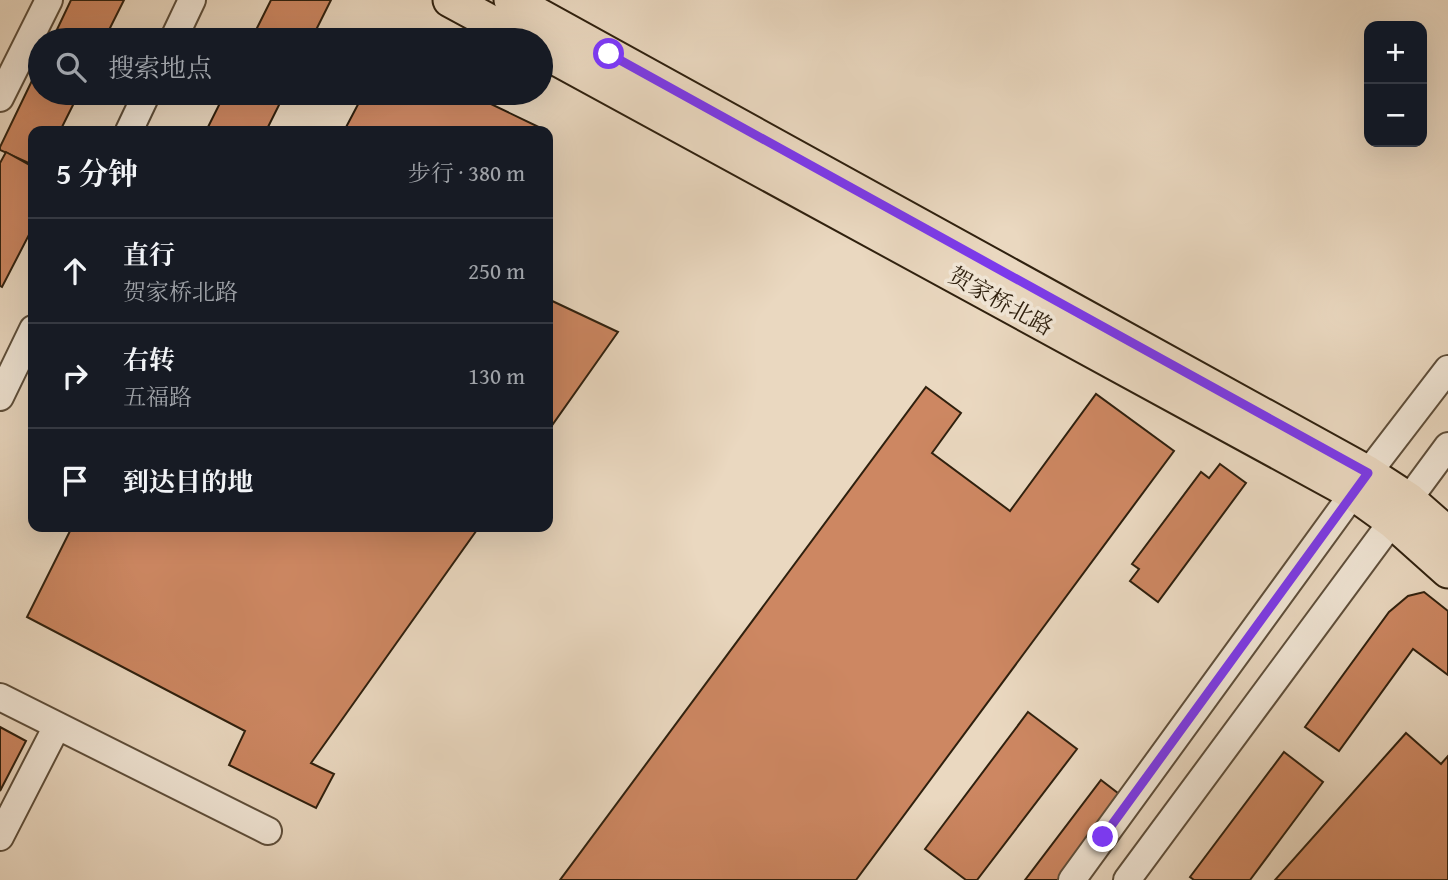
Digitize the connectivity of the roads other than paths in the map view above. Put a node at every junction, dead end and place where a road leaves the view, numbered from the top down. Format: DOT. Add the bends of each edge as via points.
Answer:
graph roads {
  1 [pos="49,0"];
  2 [pos="192,0"];
  3 [pos="450,0"];
  4 [pos="511,0"];
  5 [pos="35,28"];
  6 [pos="179,28"];
  7 [pos="502,28"];
  8 [pos="28,42"];
  9 [pos="553,56"];
  10 [pos="0,98"];
  11 [pos="141,105"];
  12 [pos="131,126"];
  13 [pos="28,338"];
  14 [pos="1448,369"];
  15 [pos="0,397"];
  16 [pos="1448,446"];
  17 [pos="1360,483"];
  18 [pos="1400,510"];
  19 [pos="1448,534"];
  20 [pos="1448,570"];
  21 [pos="0,697"];
  22 [pos="58,726"];
  23 [pos="268,831"];
  24 [pos="0,837"];
  25 [pos="1072,880"];
  26 [pos="1127,880"];
  1 -- 5 [label="street"];
  2 -- 6 [label="street"];
  3 -- 7 [label="main road"];
  4 -- 17 [label="main road, 贺家桥北路"];
  8 -- 10 [label="street"];
  9 -- 17 [label="main road, 贺家桥北路"];
  11 -- 12 [label="street"];
  13 -- 15 [label="street"];
  14 -- 17 [label="street"];
  16 -- 18 [label="street"];
  17 -- 18 [label="main road, 贺家桥北路"];
  17 -- 25 [label="street"];
  18 -- 19 [label="main road, 贺家桥北路"];
  18 -- 20 [label="main road, 贺家桥北路"];
  18 -- 26 [label="street"];
  21 -- 22 [label="street"];
  22 -- 23 [label="street"];
  22 -- 24 [label="street"];
}
